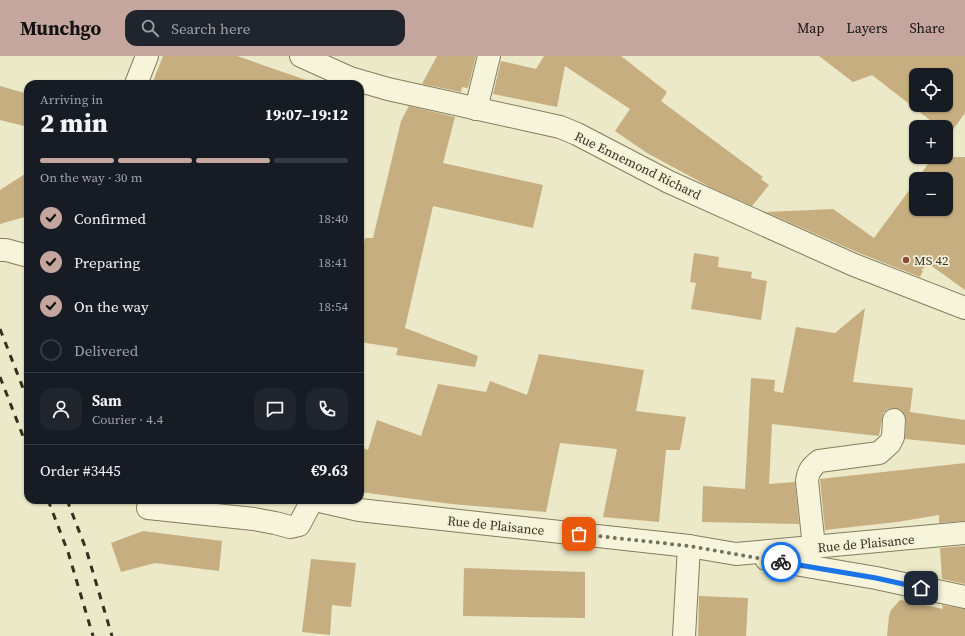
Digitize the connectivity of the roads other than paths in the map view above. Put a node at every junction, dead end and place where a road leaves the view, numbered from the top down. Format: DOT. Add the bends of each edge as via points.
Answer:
graph roads {
  1 [pos="147,56"];
  2 [pos="301,56"];
  3 [pos="489,56"];
  4 [pos="138,80"];
  5 [pos="357,80"];
  6 [pos="364,82"];
  7 [pos="476,109"];
  8 [pos="0,250"];
  9 [pos="24,255"];
  10 [pos="965,308"];
  11 [pos="894,420"];
  12 [pos="308,504"];
  13 [pos="333,504"];
  14 [pos="148,508"];
  15 [pos="965,533"];
  16 [pos="689,546"];
  17 [pos="814,547"];
  18 [pos="736,554"];
  19 [pos="965,597"];
  20 [pos="684,636"];
  1 -- 4 [label="street"];
  2 -- 5 [label="street, Rue Ennemond Richard"];
  3 -- 7 [label="street"];
  6 -- 7 [label="street, Rue Ennemond Richard"];
  7 -- 10 [label="street, Rue Ennemond Richard" via="571,131 669,182 854,264"];
  8 -- 9 [label="street"];
  11 -- 17 [label="street" via="890,443 880,453 819,461 812,466 807,481"];
  12 -- 14 [label="street" via="299,525 290,527 254,519"];
  13 -- 16 [label="street, Rue de Plaisance" via="359,510"];
  15 -- 17 [label="street, Rue de Plaisance"];
  16 -- 18 [label="street, Rue de Plaisance"];
  16 -- 20 [label="street"];
  17 -- 18 [label="street, Rue de Plaisance"];
  18 -- 19 [label="street" via="876,578"];
}
